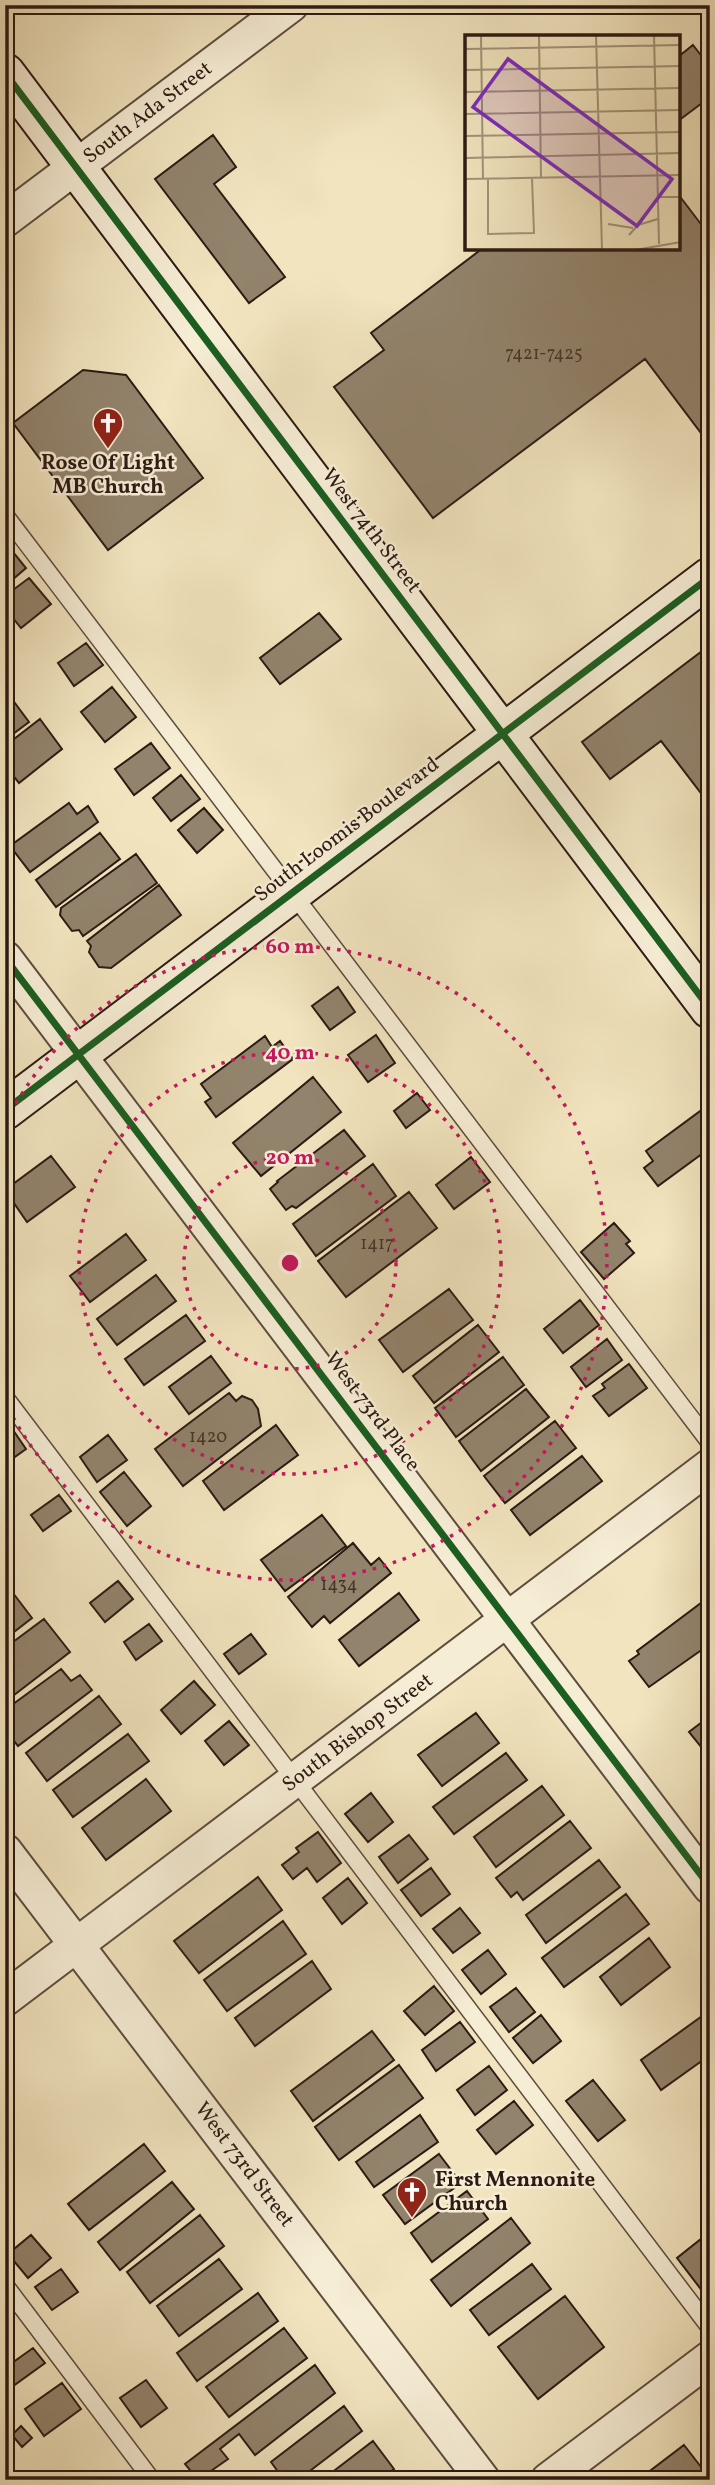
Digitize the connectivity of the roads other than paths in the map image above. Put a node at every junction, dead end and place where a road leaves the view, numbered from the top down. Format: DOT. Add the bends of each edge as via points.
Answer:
graph roads {
  1 [pos="290,6"];
  2 [pos="5,74"];
  3 [pos="76,167"];
  4 [pos="5,220"];
  5 [pos="5,515"];
  6 [pos="710,577"];
  7 [pos="502,734"];
  8 [pos="292,893"];
  9 [pos="5,958"];
  10 [pos="710,1009"];
  11 [pos="78,1055"];
  12 [pos="5,1110"];
  13 [pos="5,1397"];
  14 [pos="710,1443"];
  15 [pos="710,1466"];
  16 [pos="508,1619"];
  17 [pos="296,1780"];
  18 [pos="5,1851"];
  19 [pos="710,1887"];
  20 [pos="77,1945"];
  21 [pos="5,1999"];
  22 [pos="5,2285"];
  23 [pos="710,2328"];
  24 [pos="710,2358"];
  25 [pos="152,2480"];
  26 [pos="482,2480"];
  27 [pos="548,2480"];
  1 -- 3 [label="street, South Ada Street"];
  2 -- 3 [label="street, West 74th Street"];
  3 -- 4 [label="street, South Ada Street"];
  3 -- 7 [label="street, West 74th Street"];
  5 -- 8 [label="lane"];
  6 -- 7 [label="street, South Loomis Boulevard"];
  7 -- 8 [label="street, South Loomis Boulevard"];
  7 -- 10 [label="street, West 74th Street"];
  8 -- 11 [label="street, South Loomis Boulevard"];
  8 -- 14 [label="lane"];
  9 -- 11 [label="street, West 73rd Place"];
  11 -- 12 [label="street, South Loomis Boulevard"];
  11 -- 16 [label="street, West 73rd Place"];
  13 -- 17 [label="lane"];
  15 -- 16 [label="street, South Bishop Street"];
  16 -- 17 [label="street, South Bishop Street"];
  16 -- 19 [label="street, West 73rd Place"];
  17 -- 20 [label="street, South Bishop Street"];
  17 -- 23 [label="lane"];
  18 -- 20 [label="street, West 73rd Street"];
  20 -- 21 [label="street, South Bishop Street"];
  20 -- 26 [label="street, West 73rd Street"];
  22 -- 25 [label="lane"];
  24 -- 27 [label="street"];
}
